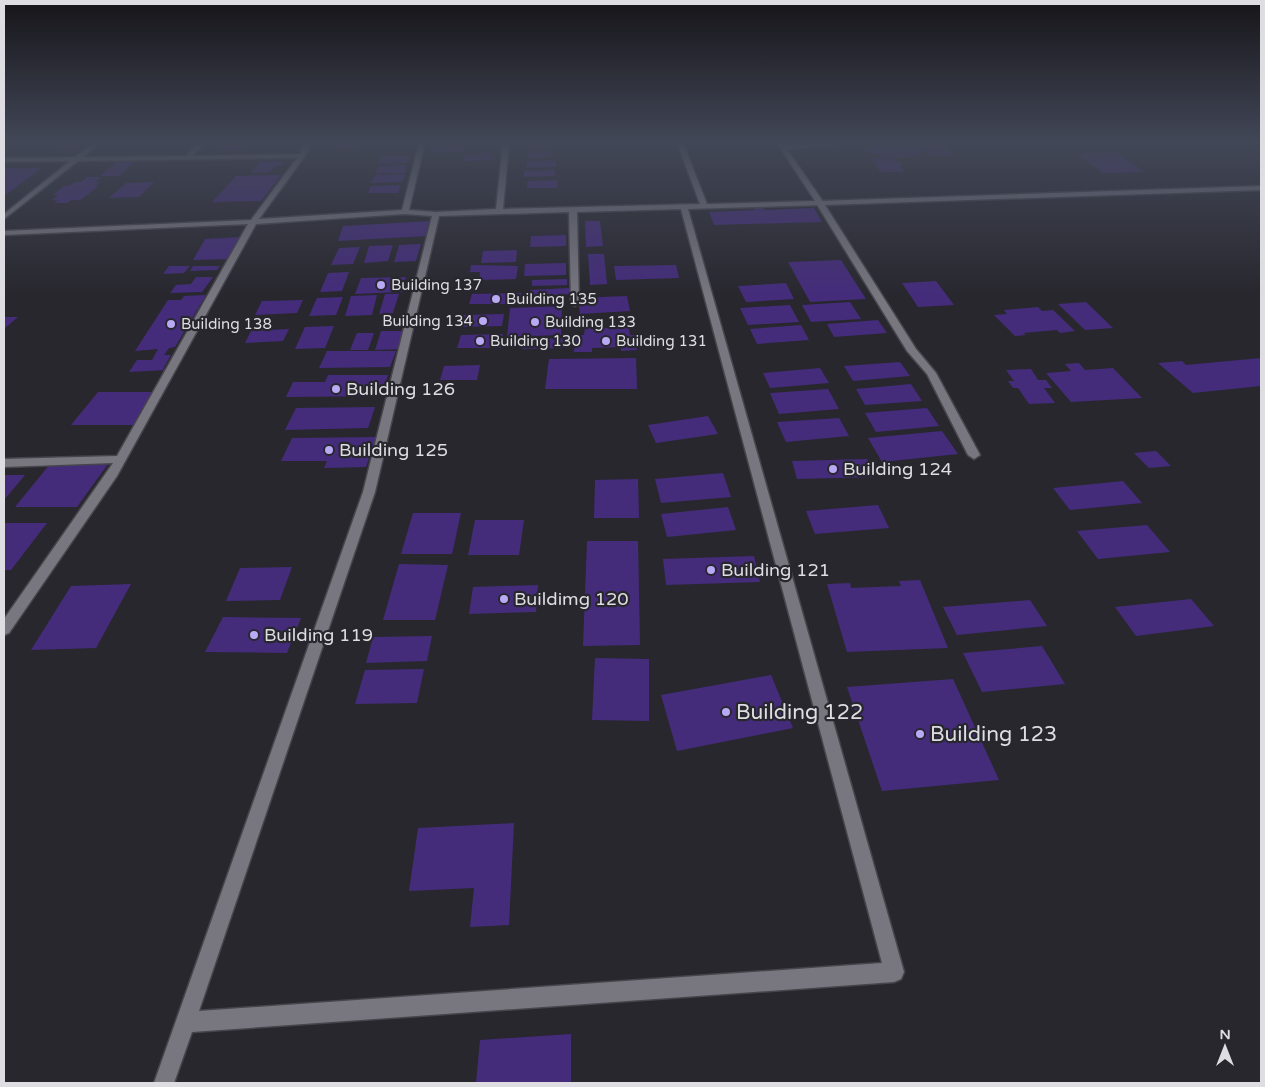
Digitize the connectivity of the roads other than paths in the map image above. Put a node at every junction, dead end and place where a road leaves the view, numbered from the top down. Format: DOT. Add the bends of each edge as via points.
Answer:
graph roads {
  1 [pos="33,194"];
  2 [pos="274,194"];
  3 [pos="410,194"];
  4 [pos="501,194"];
  5 [pos="700,194"];
  6 [pos="814,194"];
  7 [pos="1093,194"];
  8 [pos="820,203"];
  9 [pos="684,207"];
  10 [pos="705,207"];
  11 [pos="573,210"];
  12 [pos="499,211"];
  13 [pos="405,212"];
  14 [pos="436,214"];
  15 [pos="4,217"];
  16 [pos="253,222"];
  17 [pos="4,233"];
  18 [pos="575,303"];
  19 [pos="974,454"];
  20 [pos="120,459"];
  21 [pos="4,464"];
  22 [pos="4,629"];
  23 [pos="185,1022"];
  24 [pos="164,1083"];
  1 -- 15 [label="street"];
  2 -- 16 [label="street"];
  3 -- 13 [label="street"];
  4 -- 12 [label="street"];
  5 -- 10 [label="street"];
  6 -- 8 [label="street"];
  7 -- 8 [label="street"];
  8 -- 10 [label="street"];
  8 -- 19 [label="street" via="912,350 931,373"];
  9 -- 10 [label="street"];
  9 -- 11 [label="street"];
  9 -- 23 [label="street" via="894,972"];
  11 -- 12 [label="street"];
  11 -- 18 [label="street"];
  12 -- 14 [label="street"];
  13 -- 14 [label="street"];
  13 -- 16 [label="street"];
  14 -- 23 [label="street" via="369,492"];
  16 -- 17 [label="street"];
  16 -- 20 [label="street"];
  20 -- 21 [label="street"];
  20 -- 22 [label="street"];
  23 -- 24 [label="street"];
}
